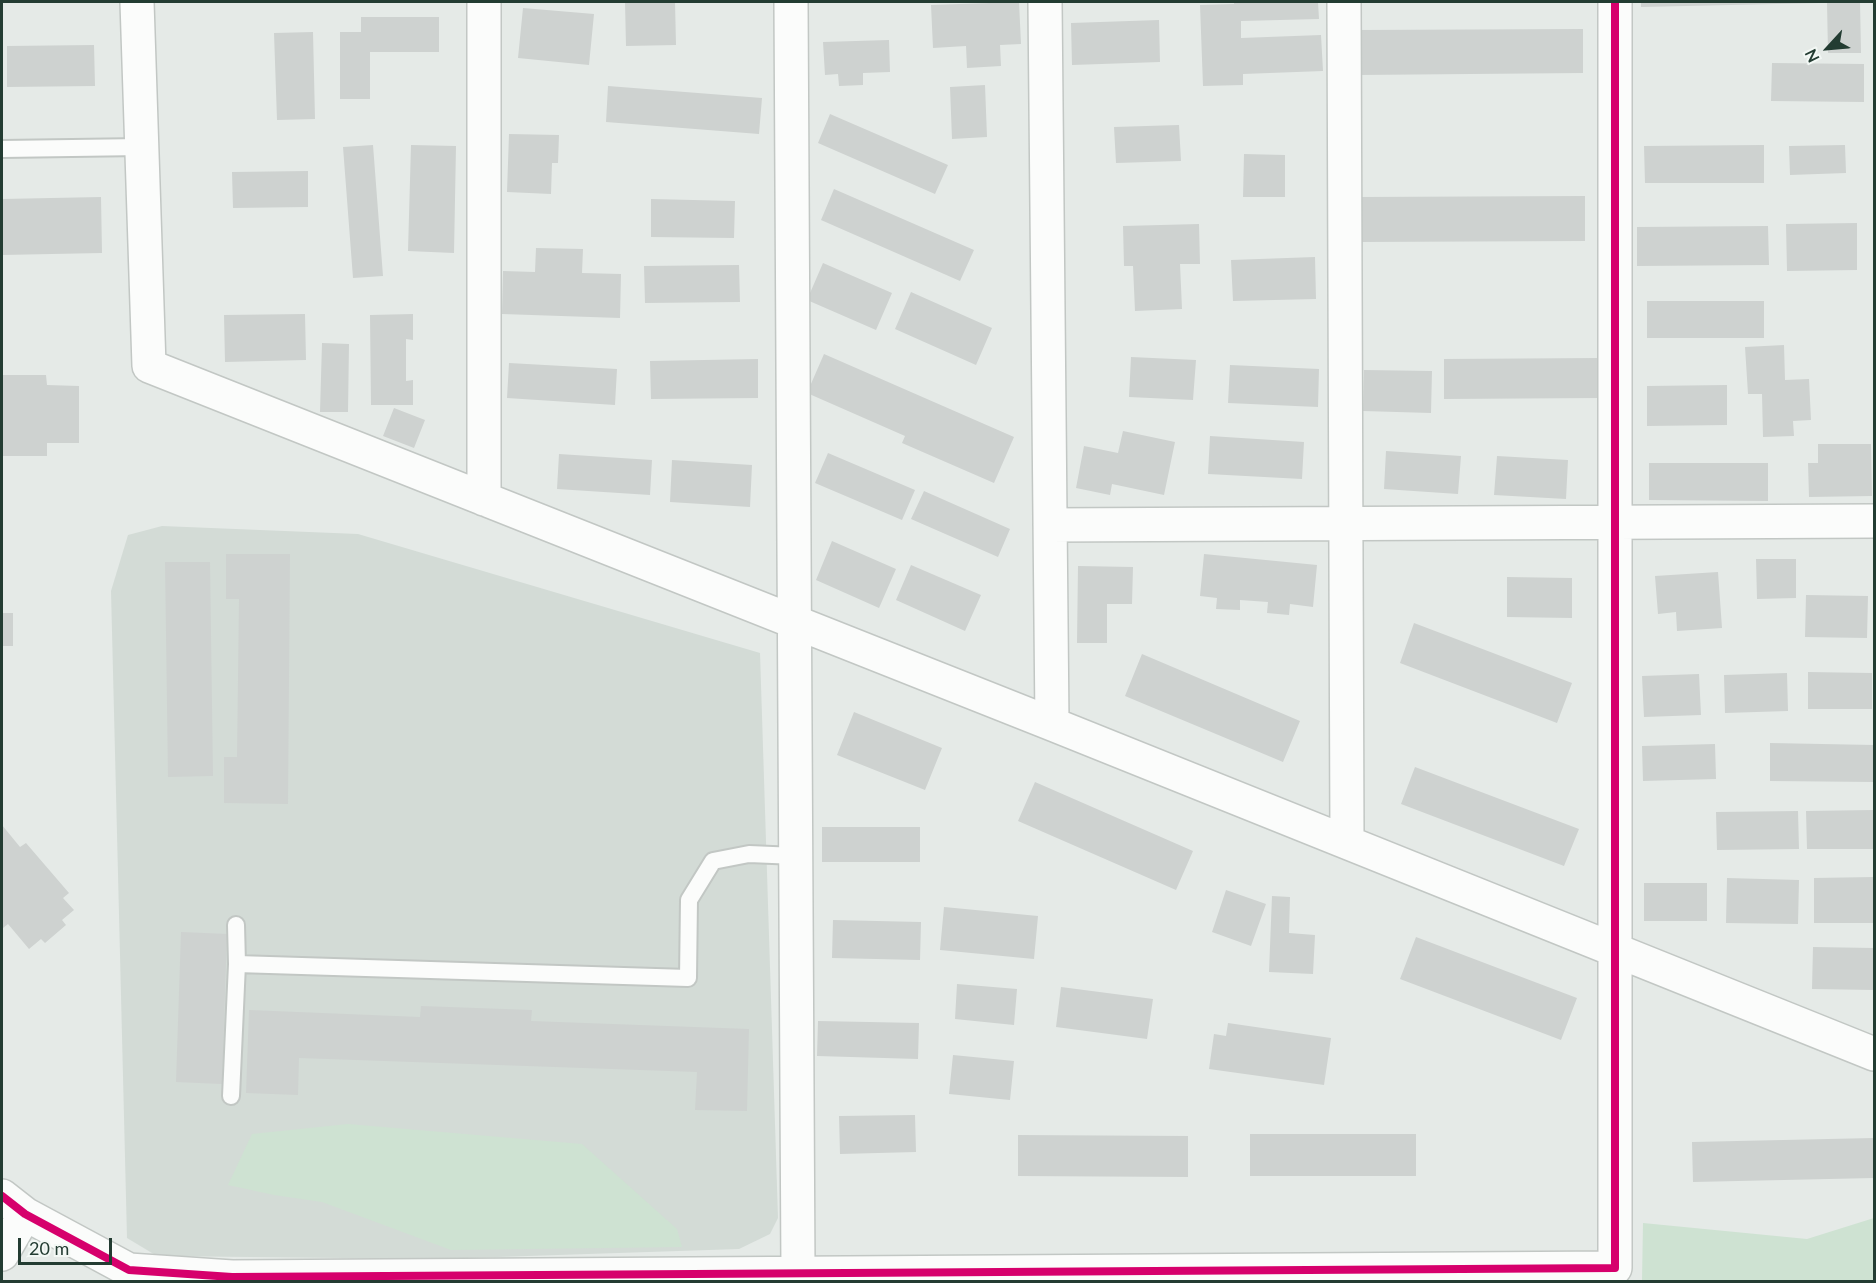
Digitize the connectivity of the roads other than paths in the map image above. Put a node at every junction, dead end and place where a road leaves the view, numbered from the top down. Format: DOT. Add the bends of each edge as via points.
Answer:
graph roads {
  1 [pos="137,2"];
  2 [pos="484,2"];
  3 [pos="791,2"];
  4 [pos="1045,2"];
  5 [pos="1344,2"];
  6 [pos="1615,2"];
  7 [pos="142,147"];
  8 [pos="2,149"];
  9 [pos="484,499"];
  10 [pos="1875,521"];
  11 [pos="1615,523"];
  12 [pos="1346,524"];
  13 [pos="1050,525"];
  14 [pos="795,622"];
  15 [pos="1052,724"];
  16 [pos="1347,842"];
  17 [pos="796,856"];
  18 [pos="236,925"];
  19 [pos="1615,949"];
  20 [pos="237,964"];
  21 [pos="1875,1054"];
  22 [pos="231,1096"];
  23 [pos="13,1205"];
  24 [pos="2,1254"];
  25 [pos="798,1272"];
  26 [pos="1615,1275"];
  27 [pos="972,1276"];
  28 [pos="232,1279"];
  1 -- 7 [label="street"];
  2 -- 9 [label="street"];
  3 -- 14 [label="street"];
  4 -- 13 [label="street"];
  5 -- 12 [label="street"];
  6 -- 11 [label="street"];
  7 -- 8 [label="lane"];
  7 -- 9 [label="street" via="149,366"];
  9 -- 14 [label="street"];
  10 -- 11 [label="street"];
  11 -- 12 [label="street"];
  11 -- 19 [label="street"];
  12 -- 13 [label="street"];
  12 -- 16 [label="street"];
  13 -- 15 [label="street"];
  14 -- 15 [label="street"];
  14 -- 17 [label="street"];
  15 -- 16 [label="street"];
  16 -- 19 [label="street"];
  17 -- 20 [label="lane" via="749,854 713,861 689,900 688,978"];
  17 -- 25 [label="street"];
  18 -- 20 [label="lane"];
  19 -- 21 [label="street"];
  19 -- 26 [label="street"];
  20 -- 22 [label="lane"];
  23 -- 24 [label="street"];
  23 -- 28 [label="street" via="129,1270"];
  25 -- 27 [label="street"];
  25 -- 28 [label="street"];
  26 -- 27 [label="street"];
}
